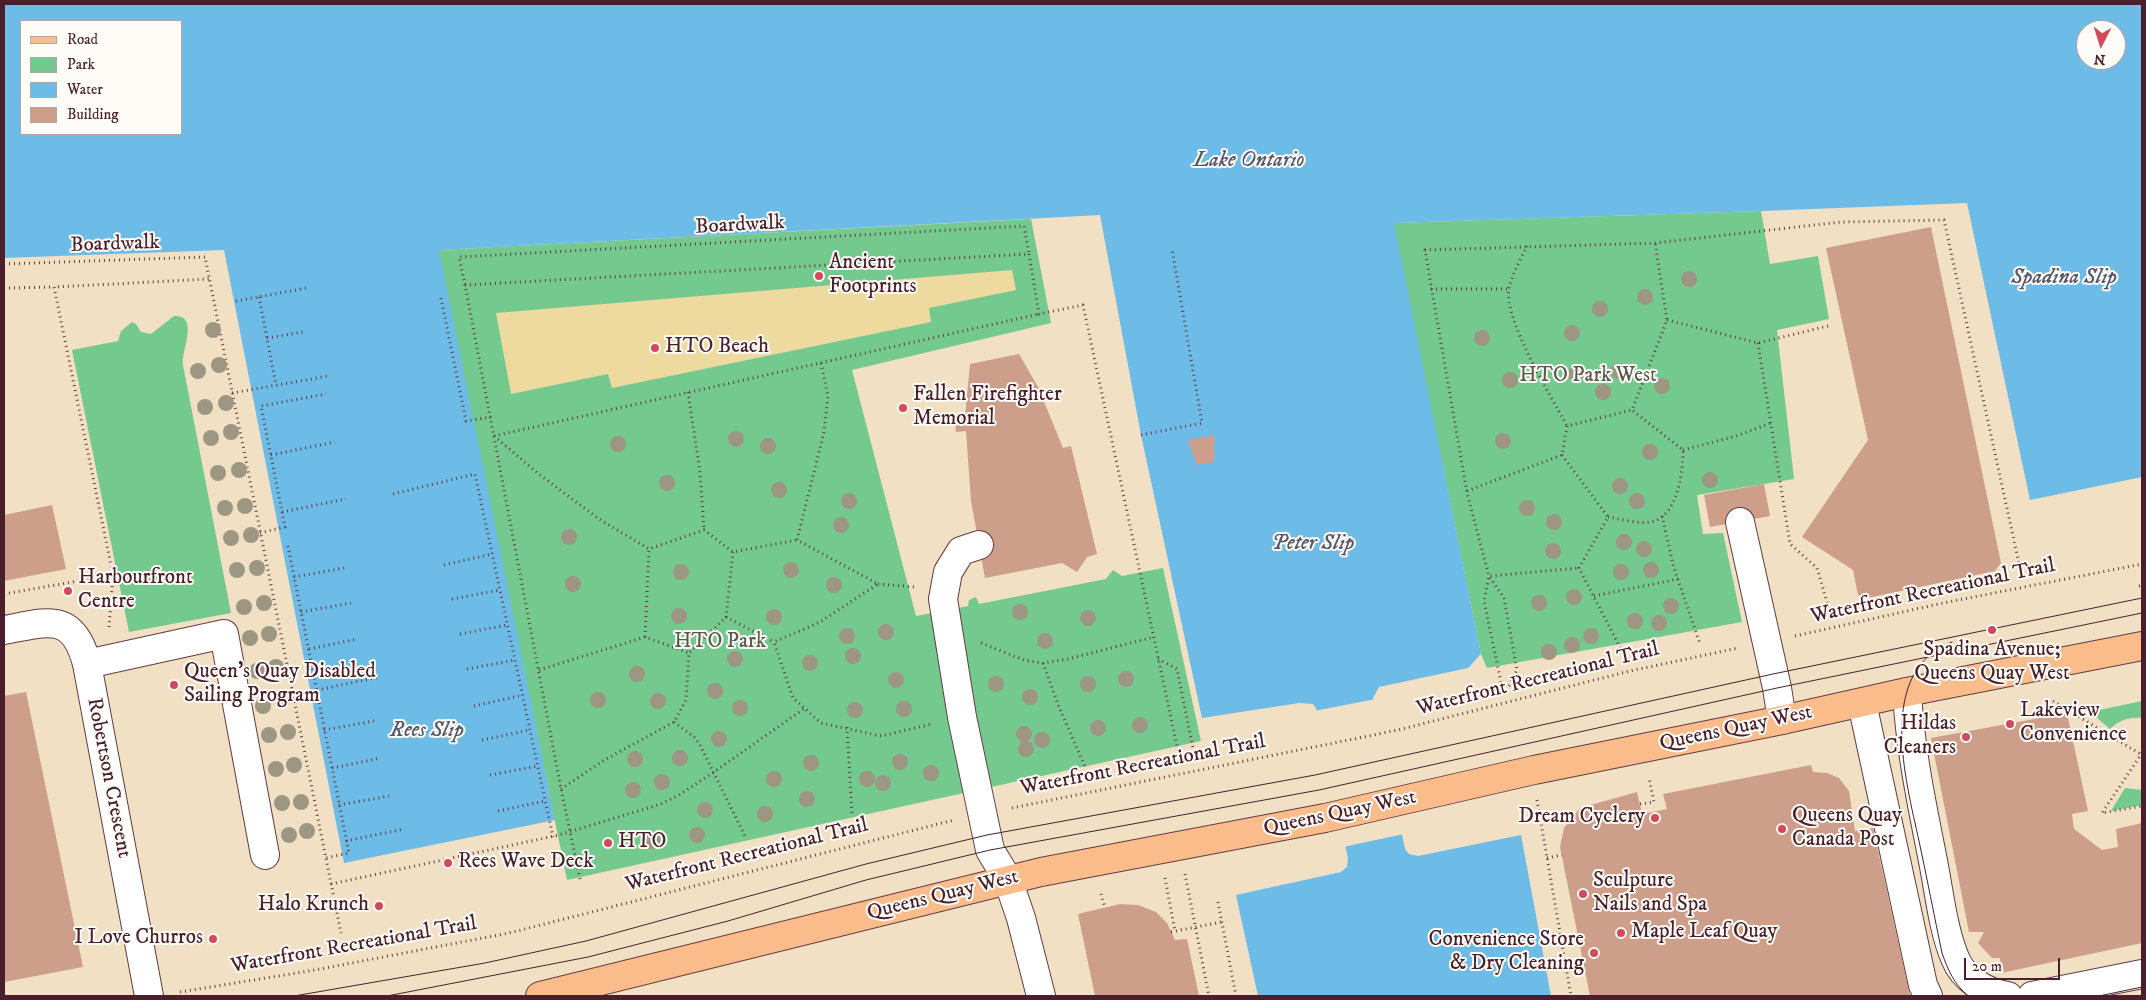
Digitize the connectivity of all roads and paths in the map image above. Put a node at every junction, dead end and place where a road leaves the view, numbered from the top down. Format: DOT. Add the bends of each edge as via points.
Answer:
graph roads {
  1 [pos="1655,243"];
  2 [pos="1527,245"];
  3 [pos="1172,249"];
  4 [pos="1029,254"];
  5 [pos="4,264"];
  6 [pos="209,279"];
  7 [pos="466,285"];
  8 [pos="54,287"];
  9 [pos="4,288"];
  10 [pos="308,288"];
  11 [pos="1432,289"];
  12 [pos="1509,289"];
  13 [pos="259,297"];
  14 [pos="441,298"];
  15 [pos="236,301"];
  16 [pos="1039,314"];
  17 [pos="1667,320"];
  18 [pos="1832,325"];
  19 [pos="303,332"];
  20 [pos="267,338"];
  21 [pos="1758,343"];
  22 [pos="821,363"];
  23 [pos="328,376"];
  24 [pos="276,386"];
  25 [pos="688,392"];
  26 [pos="232,394"];
  27 [pos="326,394"];
  28 [pos="1632,410"];
  29 [pos="491,417"];
  30 [pos="1771,422"];
  31 [pos="1567,426"];
  32 [pos="1141,435"];
  33 [pos="494,436"];
  34 [pos="335,442"];
  35 [pos="1684,450"];
  36 [pos="271,455"];
  37 [pos="1562,456"];
  38 [pos="1467,491"];
  39 [pos="393,494"];
  40 [pos="346,499"];
  41 [pos="282,512"];
  42 [pos="1662,516"];
  43 [pos="1608,517"];
  44 [pos="1740,522"];
  45 [pos="704,530"];
  46 [pos="260,533"];
  47 [pos="797,540"];
  48 [pos="979,544"];
  49 [pos="288,546"];
  50 [pos="649,549"];
  51 [pos="733,552"];
  52 [pos="492,554"];
  53 [pos="444,564"];
  54 [pos="2142,564"];
  55 [pos="344,568"];
  56 [pos="1579,568"];
  57 [pos="2020,568"];
  58 [pos="113,575"];
  59 [pos="1489,576"];
  60 [pos="294,577"];
  61 [pos="1678,579"];
  62 [pos="878,584"];
  63 [pos="945,589"];
  64 [pos="500,590"];
  65 [pos="4,594"];
  66 [pos="1594,596"];
  67 [pos="452,599"];
  68 [pos="351,603"];
  69 [pos="301,612"];
  70 [pos="1831,616"];
  71 [pos="726,617"];
  72 [pos="507,624"];
  73 [pos="4,630"];
  74 [pos="948,630"];
  75 [pos="460,634"];
  76 [pos="645,637"];
  77 [pos="1154,637"];
  78 [pos="358,640"];
  79 [pos="774,642"];
  80 [pos="1767,642"];
  81 [pos="1700,644"];
  82 [pos="2142,646"];
  83 [pos="309,649"];
  84 [pos="689,653"];
  85 [pos="85,659"];
  86 [pos="1158,659"];
  87 [pos="1626,659"];
  88 [pos="515,660"];
  89 [pos="1043,663"];
  90 [pos="467,670"];
  91 [pos="539,670"];
  92 [pos="379,677"];
  93 [pos="1509,686"];
  94 [pos="1502,687"];
  95 [pos="317,690"];
  96 [pos="1906,692"];
  97 [pos="523,695"];
  98 [pos="2053,701"];
  99 [pos="1862,703"];
  100 [pos="474,706"];
  101 [pos="805,708"];
  102 [pos="962,717"];
  103 [pos="1782,720"];
  104 [pos="374,721"];
  105 [pos="674,722"];
  106 [pos="847,727"];
  107 [pos="324,730"];
  108 [pos="530,730"];
  109 [pos="482,740"];
  110 [pos="1193,748"];
  111 [pos="1178,751"];
  112 [pos="2142,754"];
  113 [pos="381,758"];
  114 [pos="538,766"];
  115 [pos="332,768"];
  116 [pos="1086,769"];
  117 [pos="714,772"];
  118 [pos="490,775"];
  119 [pos="1649,778"];
  120 [pos="561,789"];
  121 [pos="389,796"];
  122 [pos="1537,796"];
  123 [pos="545,801"];
  124 [pos="1640,804"];
  125 [pos="339,805"];
  126 [pos="2142,806"];
  127 [pos="498,811"];
  128 [pos="982,814"];
  129 [pos="852,815"];
  130 [pos="404,829"];
  131 [pos="570,833"];
  132 [pos="553,836"];
  133 [pos="746,838"];
  134 [pos="346,840"];
  135 [pos="265,855"];
  136 [pos="1562,855"];
  137 [pos="326,858"];
  138 [pos="1547,858"];
  139 [pos="1185,871"];
  140 [pos="1164,875"];
  141 [pos="580,879"];
  142 [pos="1008,880"];
  143 [pos="331,884"];
  144 [pos="1101,894"];
  145 [pos="1218,902"];
  146 [pos="1105,908"];
  147 [pos="1221,922"];
  148 [pos="341,933"];
  149 [pos="2142,974"];
  150 [pos="178,992"];
  151 [pos="149,996"];
  152 [pos="540,996"];
  153 [pos="1041,996"];
  154 [pos="1209,996"];
  155 [pos="1236,996"];
  156 [pos="1571,996"];
  157 [pos="1928,996"];
  158 [pos="2008,996"];
  159 [pos="2032,996"];
  1 -- 2 [label="path"];
  1 -- 17 [label="path"];
  1 -- 57 [label="path" via="1841,222 1944,220"];
  2 -- 11 [label="path" via="1425,250"];
  2 -- 12 [label="path"];
  3 -- 32 [label="path" via="1202,423"];
  4 -- 7 [label="path"];
  4 -- 7 [label="path, Boardwalk" via="1024,226 459,257"];
  4 -- 16 [label="path"];
  5 -- 6 [label="path, Boardwalk" via="205,258"];
  6 -- 8 [label="path"];
  6 -- 26 [label="path"];
  7 -- 29 [label="path"];
  8 -- 9 [label="path"];
  8 -- 58 [label="path"];
  10 -- 13 [label="path"];
  11 -- 12 [label="path"];
  11 -- 38 [label="path"];
  12 -- 31 [label="path" via="1510,308 1519,332"];
  13 -- 15 [label="path"];
  13 -- 20 [label="path"];
  14 -- 29 [label="path" via="466,421"];
  16 -- 22 [label="path"];
  16 -- 77 [label="path" via="1082,305"];
  17 -- 21 [label="path"];
  17 -- 28 [label="path"];
  18 -- 21 [label="path"];
  19 -- 20 [label="path"];
  20 -- 24 [label="path"];
  21 -- 30 [label="path"];
  22 -- 25 [label="path"];
  22 -- 47 [label="path" via="828,396 824,432"];
  23 -- 24 [label="path"];
  24 -- 26 [label="path"];
  25 -- 33 [label="path"];
  25 -- 45 [label="path" via="700,472"];
  26 -- 46 [label="path"];
  27 -- 36 [label="path" via="261,406"];
  28 -- 31 [label="path"];
  28 -- 35 [label="path"];
  29 -- 33 [label="path"];
  30 -- 35 [label="path" via="1736,436"];
  30 -- 70 [label="path" via="1790,544 1817,568"];
  31 -- 37 [label="path"];
  33 -- 50 [label="path" via="599,519"];
  33 -- 91 [label="path"];
  34 -- 36 [label="path"];
  35 -- 42 [label="path" via="1681,481"];
  36 -- 41 [label="path"];
  37 -- 38 [label="path"];
  37 -- 43 [label="path"];
  38 -- 59 [label="path"];
  39 -- 52 [label="path" via="475,474"];
  40 -- 41 [label="path"];
  41 -- 46 [label="path" via="285,528"];
  42 -- 43 [label="path" via="1649,522"];
  42 -- 61 [label="path"];
  43 -- 56 [label="path"];
  44 -- 80 [label="street"];
  45 -- 50 [label="path"];
  45 -- 51 [label="path"];
  46 -- 137 [label="path"];
  47 -- 51 [label="path"];
  47 -- 62 [label="path"];
  48 -- 63 [label="street" via="961,551 948,572"];
  49 -- 60 [label="path"];
  50 -- 76 [label="path"];
  51 -- 71 [label="path"];
  52 -- 53 [label="path"];
  52 -- 64 [label="path"];
  54 -- 80 [label="path, Waterfront Recreational Trail"];
  55 -- 60 [label="path"];
  56 -- 59 [label="path"];
  56 -- 66 [label="path"];
  58 -- 65 [label="path"];
  58 -- 85 [label="path" via="108,640"];
  59 -- 93 [label="path" via="1504,598 1517,670"];
  59 -- 94 [label="path" via="1484,601"];
  60 -- 69 [label="path"];
  61 -- 66 [label="path"];
  61 -- 81 [label="path"];
  62 -- 63 [label="path"];
  62 -- 79 [label="path" via="820,622"];
  63 -- 74 [label="street" via="943,598"];
  64 -- 67 [label="path"];
  64 -- 72 [label="path"];
  66 -- 87 [label="path"];
  68 -- 69 [label="path"];
  69 -- 83 [label="path"];
  71 -- 79 [label="path"];
  71 -- 84 [label="path"];
  72 -- 75 [label="path"];
  72 -- 88 [label="path"];
  73 -- 85 [label="street, Robertson Crescent" via="46,622 62,625 76,635"];
  74 -- 89 [label="path" via="1024,660"];
  74 -- 102 [label="street"];
  76 -- 84 [label="path"];
  76 -- 91 [label="path"];
  77 -- 86 [label="path"];
  77 -- 89 [label="path"];
  78 -- 83 [label="path"];
  79 -- 101 [label="path" via="792,698"];
  80 -- 103 [label="street"];
  80 -- 128 [label="path, Waterfront Recreational Trail" via="1630,671 1398,730"];
  82 -- 96 [label="main road, Queens Quay West"];
  83 -- 95 [label="path"];
  84 -- 105 [label="path" via="686,700"];
  85 -- 135 [label="street" via="224,634"];
  85 -- 151 [label="street, Robertson Crescent"];
  86 -- 110 [label="path" via="1177,669"];
  86 -- 111 [label="path"];
  88 -- 90 [label="path"];
  88 -- 97 [label="path"];
  89 -- 116 [label="path"];
  91 -- 120 [label="path"];
  92 -- 95 [label="path"];
  95 -- 107 [label="path"];
  96 -- 99 [label="main road, Queens Quay West"];
  96 -- 158 [label="street" via="1914,763 1955,959 1977,985"];
  97 -- 100 [label="path"];
  97 -- 108 [label="path"];
  98 -- 112 [label="path"];
  99 -- 103 [label="main road, Queens Quay West"];
  99 -- 157 [label="street" via="1923,986"];
  101 -- 106 [label="path" via="820,722"];
  101 -- 117 [label="path"];
  102 -- 106 [label="path" via="881,736"];
  102 -- 128 [label="street"];
  103 -- 142 [label="main road, Queens Quay West" via="1534,770 1324,818"];
  104 -- 107 [label="path"];
  105 -- 117 [label="path" via="695,738"];
  105 -- 120 [label="path" via="611,756"];
  106 -- 129 [label="path"];
  107 -- 115 [label="path"];
  108 -- 109 [label="path"];
  108 -- 114 [label="path"];
  112 -- 126 [label="path" via="2102,812"];
  113 -- 115 [label="path"];
  114 -- 118 [label="path"];
  114 -- 123 [label="path"];
  115 -- 125 [label="path"];
  117 -- 131 [label="path" via="661,804"];
  117 -- 133 [label="path"];
  119 -- 124 [label="path" via="1654,802"];
  120 -- 131 [label="path"];
  121 -- 125 [label="path"];
  122 -- 138 [label="path"];
  123 -- 127 [label="path"];
  123 -- 132 [label="path"];
  125 -- 134 [label="path"];
  128 -- 142 [label="street" via="990,850"];
  128 -- 150 [label="path, Waterfront Recreational Trail" via="509,933"];
  130 -- 134 [label="path"];
  131 -- 132 [label="path"];
  131 -- 141 [label="path"];
  132 -- 143 [label="path"];
  134 -- 137 [label="path" via="348,853"];
  136 -- 138 [label="path"];
  137 -- 143 [label="path"];
  138 -- 156 [label="path"];
  139 -- 154 [label="path"];
  140 -- 147 [label="path" via="1173,931"];
  142 -- 152 [label="main road, Queens Quay West"];
  142 -- 153 [label="street"];
  143 -- 148 [label="path"];
  144 -- 146 [label="path"];
  145 -- 147 [label="path"];
  147 -- 155 [label="path"];
  149 -- 159 [label="street"];
}
